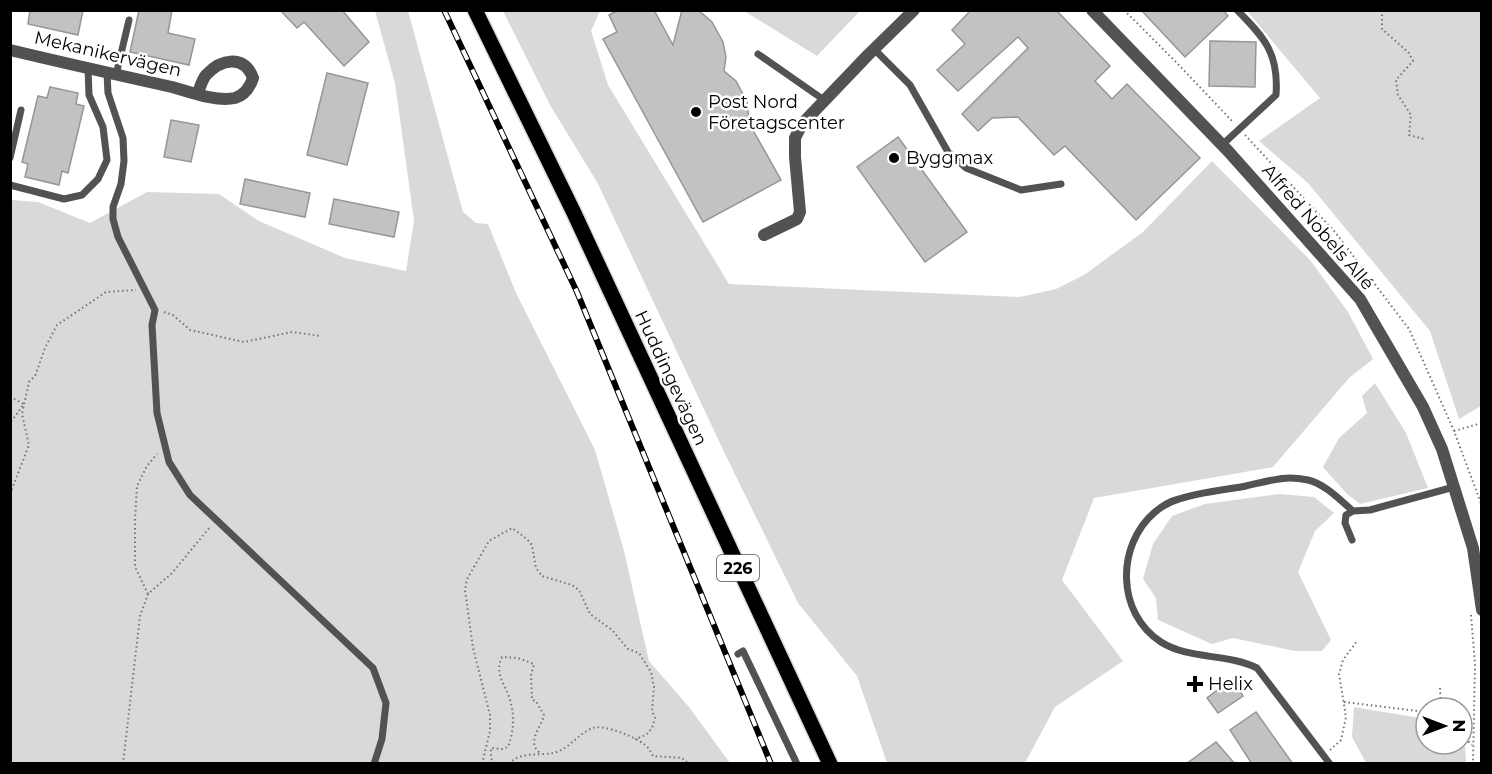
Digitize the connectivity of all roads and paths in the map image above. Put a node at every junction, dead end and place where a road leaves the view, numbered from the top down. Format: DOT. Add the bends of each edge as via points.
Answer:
graph roads {
  1 [pos="475,10"];
  2 [pos="914,10"];
  3 [pos="1092,10"];
  4 [pos="1124,10"];
  5 [pos="1237,10"];
  6 [pos="1382,10"];
  7 [pos="129,20"];
  8 [pos="874,49"];
  9 [pos="10,50"];
  10 [pos="758,54"];
  11 [pos="88,68"];
  12 [pos="112,74"];
  13 [pos="198,93"];
  14 [pos="824,100"];
  15 [pos="21,110"];
  16 [pos="1239,129"];
  17 [pos="1424,139"];
  18 [pos="1222,145"];
  19 [pos="10,158"];
  20 [pos="1061,184"];
  21 [pos="10,185"];
  22 [pos="764,235"];
  23 [pos="144,289"];
  24 [pos="156,310"];
  25 [pos="321,336"];
  26 [pos="10,397"];
  27 [pos="24,404"];
  28 [pos="10,423"];
  29 [pos="1482,423"];
  30 [pos="1454,431"];
  31 [pos="165,445"];
  32 [pos="1454,487"];
  33 [pos="10,494"];
  34 [pos="1482,506"];
  35 [pos="1353,511"];
  36 [pos="216,520"];
  37 [pos="1352,540"];
  38 [pos="148,594"];
  39 [pos="1476,610"];
  40 [pos="10,635"];
  41 [pos="1357,641"];
  42 [pos="10,644"];
  43 [pos="738,654"];
  44 [pos="1440,688"];
  45 [pos="1440,696"];
  46 [pos="1474,696"];
  47 [pos="1344,702"];
  48 [pos="1414,711"];
  49 [pos="635,739"];
  50 [pos="540,753"];
  51 [pos="1324,756"];
  52 [pos="123,764"];
  53 [pos="374,764"];
  54 [pos="482,764"];
  55 [pos="494,764"];
  56 [pos="509,764"];
  57 [pos="689,764"];
  58 [pos="797,764"];
  59 [pos="830,764"];
  60 [pos="1330,764"];
  1 -- 59 [label="main road, Huddingevägen / 226" via="574,213"];
  2 -- 8 [label="street"];
  3 -- 18 [label="street, Alfred Nobels Allé"];
  4 -- 16 [label="path"];
  5 -- 16 [label="lane" via="1270,49 1278,75 1276,95"];
  6 -- 17 [label="path" via="1382,29 1413,61 1396,80 1398,95 1411,115 1409,135"];
  7 -- 12 [label="lane"];
  8 -- 14 [label="street"];
  8 -- 20 [label="lane" via="910,85 948,152 966,168 1021,190"];
  9 -- 11 [label="street, Mekanikervägen"];
  10 -- 14 [label="lane"];
  11 -- 12 [label="street, Mekanikervägen"];
  11 -- 21 [label="lane" via="89,95 103,127 107,160 98,178 82,195 64,199"];
  12 -- 13 [label="street, Mekanikervägen"];
  12 -- 23 [label="lane" via="108,93 123,138 124,160 113,219"];
  14 -- 22 [label="street" via="795,138 800,212 797,219"];
  15 -- 19 [label="lane"];
  16 -- 18 [label="lane"];
  16 -- 30 [label="path" via="1335,232 1409,329"];
  18 -- 32 [label="street, Alfred Nobels Allé" via="1360,299 1423,406"];
  23 -- 24 [label="lane"];
  23 -- 27 [label="path" via="106,292 57,326 29,382"];
  24 -- 25 [label="path" via="173,315 190,330 244,342 292,332"];
  24 -- 31 [label="lane" via="152,326 158,414"];
  26 -- 27 [label="path"];
  27 -- 28 [label="path"];
  27 -- 33 [label="path" via="22,414 29,445"];
  29 -- 30 [label="path"];
  30 -- 34 [label="path"];
  31 -- 36 [label="lane" via="169,462 190,495"];
  31 -- 38 [label="path" via="147,466 137,486 135,567"];
  32 -- 35 [label="lane"];
  32 -- 39 [label="street, Alfred Nobels Allé" via="1473,548"];
  35 -- 37 [label="lane" via="1346,515 1345,523"];
  35 -- 51 [label="lane" via="1311,480 1290,477 1178,499 1155,511 1140,528 1130,548 1126,572 1127,593 1146,629 1161,642 1180,650 1243,661 1257,668"];
  36 -- 38 [label="path" via="172,573"];
  36 -- 53 [label="lane" via="373,668 386,703 382,739"];
  38 -- 52 [label="path" via="140,616"];
  39 -- 46 [label="path"];
  40 -- 42 [label="path"];
  41 -- 47 [label="path" via="1343,660 1339,674"];
  43 -- 58 [label="lane" via="743,651"];
  44 -- 45 [label="path"];
  47 -- 48 [label="path"];
  47 -- 51 [label="path" via="1346,717 1341,740"];
  49 -- 50 [label="path" via="607,727 593,727 567,747"];
  49 -- 54 [label="path" via="646,735 655,718 651,672 639,653 590,614 579,590 542,576 536,568 532,545 512,528 489,541 467,579 465,590 473,648 490,715"];
  49 -- 57 [label="path" via="648,747 653,756 682,758"];
  50 -- 55 [label="path" via="533,741 544,715 532,700 534,664 502,657 499,674 511,703 513,732 508,747 491,748"];
  50 -- 56 [label="path" via="513,759"];
  51 -- 60 [label="lane"];
}
